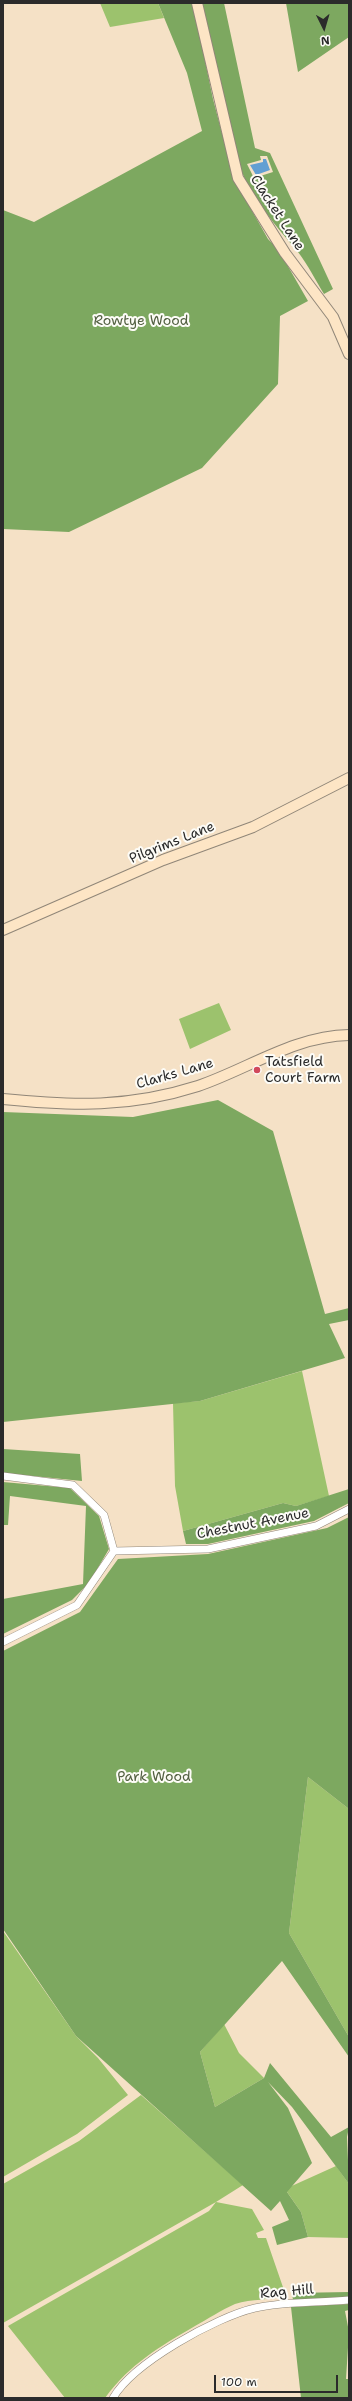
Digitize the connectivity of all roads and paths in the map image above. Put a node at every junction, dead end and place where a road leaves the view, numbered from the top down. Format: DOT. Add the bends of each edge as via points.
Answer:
graph roads {
  1 [pos="197,3"];
  2 [pos="349,354"];
  3 [pos="349,778"];
  4 [pos="3,930"];
  5 [pos="349,1035"];
  6 [pos="3,1099"];
  7 [pos="3,1476"];
  8 [pos="349,1508"];
  9 [pos="114,1551"];
  10 [pos="3,1642"];
  11 [pos="349,2300"];
  12 [pos="113,2398"];
  1 -- 2 [label="street, Clacket Lane" via="238,178 285,253 333,318"];
  3 -- 4 [label="street, Pilgrims Lane" via="253,827 162,860"];
  5 -- 6 [label="street, Clarks Lane" via="318,1039 283,1050 198,1085 145,1099 120,1103 68,1105"];
  7 -- 9 [label="street" via="73,1484 104,1515"];
  8 -- 9 [label="street, Chestnut Avenue" via="316,1526 208,1549"];
  9 -- 10 [label="street" via="77,1605"];
  11 -- 12 [label="street, Rag Hill" via="256,2308 229,2316 155,2356 118,2389"];
}
